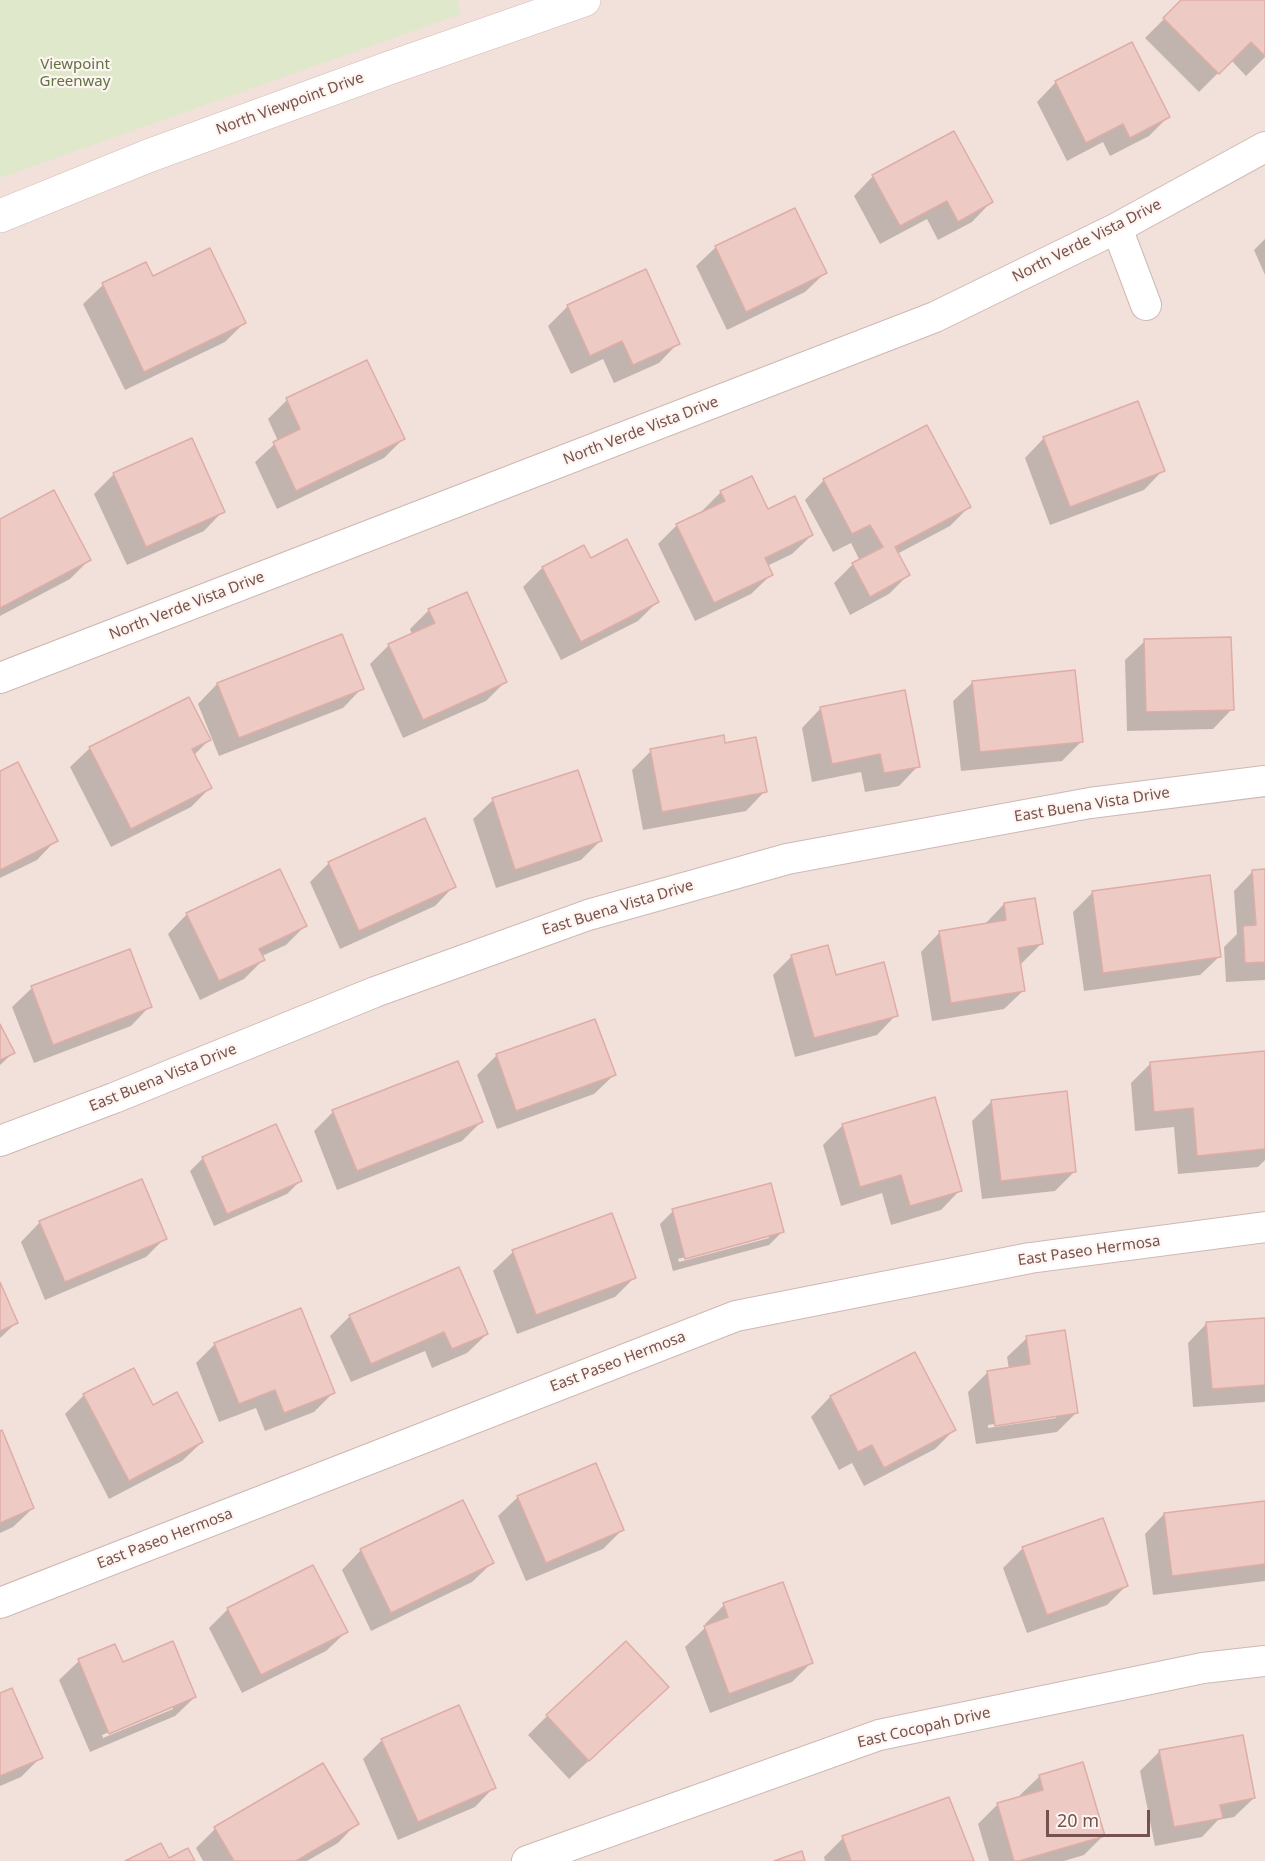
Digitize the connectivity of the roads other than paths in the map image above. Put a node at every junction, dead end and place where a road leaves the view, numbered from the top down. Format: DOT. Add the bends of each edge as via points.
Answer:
graph roads {
  1 [pos="584,0"];
  2 [pos="1265,147"];
  3 [pos="0,216"];
  4 [pos="1117,228"];
  5 [pos="1146,305"];
  6 [pos="0,678"];
  7 [pos="1265,781"];
  8 [pos="0,1141"];
  9 [pos="1265,1227"];
  10 [pos="0,1603"];
  11 [pos="1265,1661"];
  12 [pos="526,1861"];
  1 -- 3 [label="street, North Viewpoint Drive" via="148,156"];
  2 -- 4 [label="street, North Verde Vista Drive"];
  4 -- 5 [label="street"];
  4 -- 6 [label="street, North Verde Vista Drive" via="935,317"];
  7 -- 8 [label="street, East Buena Vista Drive" via="1090,803 798,857 588,915 375,992"];
  9 -- 10 [label="street, East Paseo Hermosa" via="1030,1258 736,1316"];
  11 -- 12 [label="street, East Cocopah Drive" via="1203,1668 879,1735"];
}
